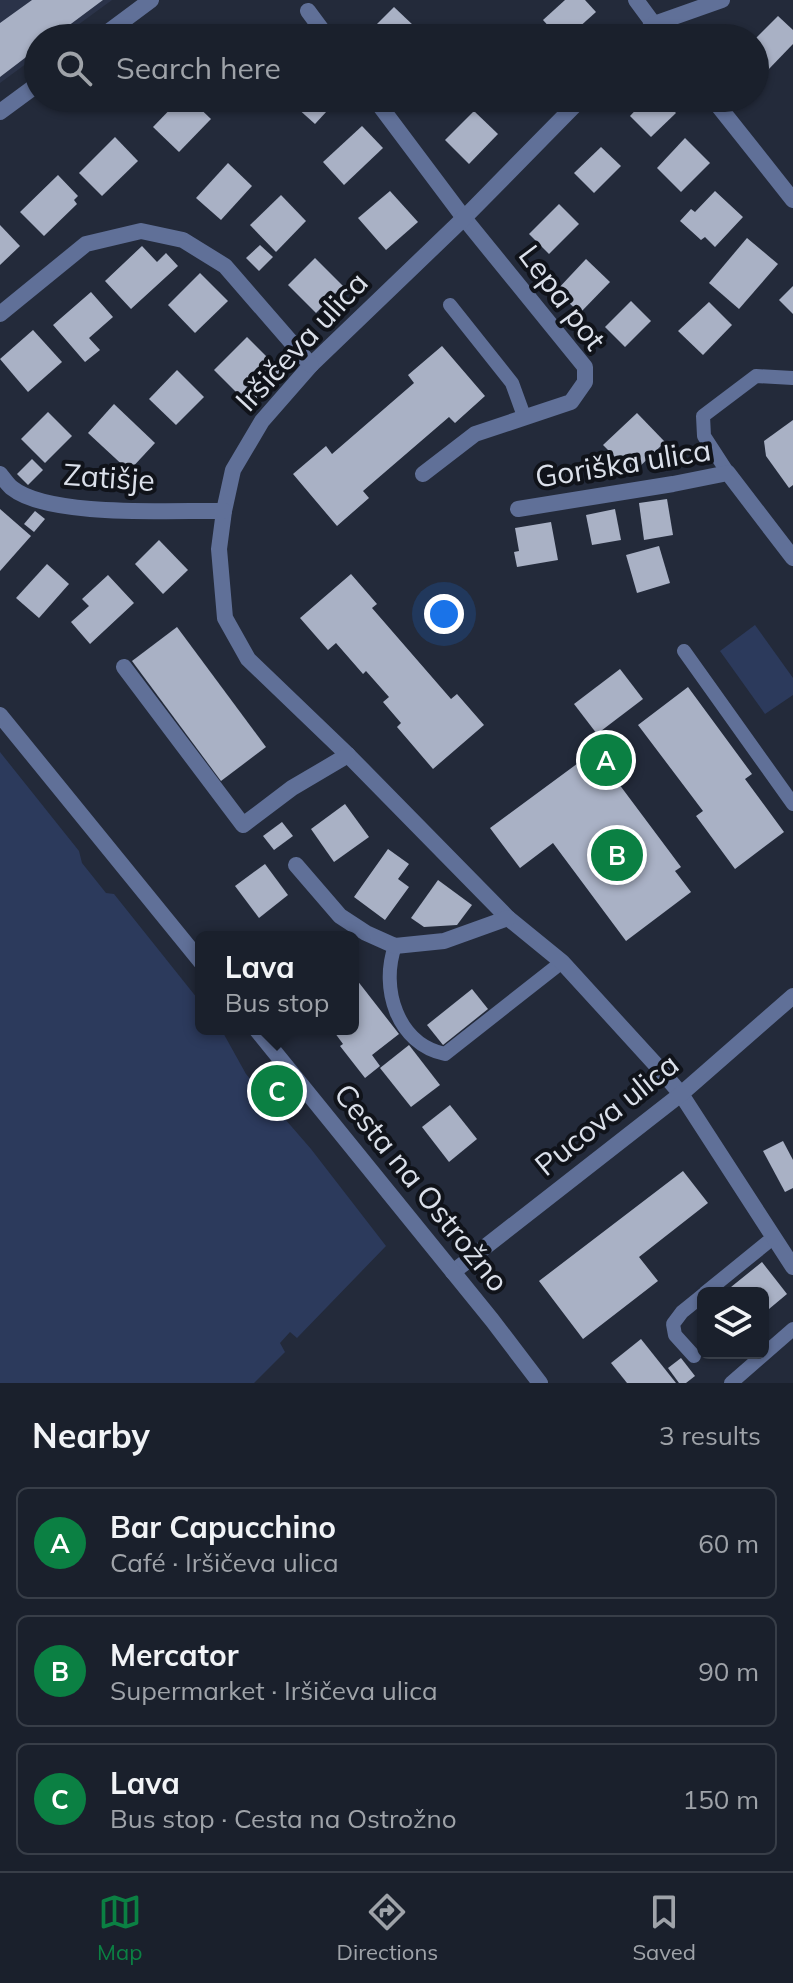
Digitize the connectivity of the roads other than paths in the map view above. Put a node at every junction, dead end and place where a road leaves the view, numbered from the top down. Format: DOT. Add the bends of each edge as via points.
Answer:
graph roads {
  1 [pos="151,0"];
  2 [pos="636,0"];
  3 [pos="722,0"];
  4 [pos="308,11"];
  5 [pos="119,24"];
  6 [pos="318,24"];
  7 [pos="654,24"];
  8 [pos="673,24"];
  9 [pos="24,94"];
  10 [pos="0,112"];
  11 [pos="384,112"];
  12 [pos="568,112"];
  13 [pos="723,112"];
  14 [pos="793,200"];
  15 [pos="464,218"];
  16 [pos="450,305"];
  17 [pos="0,314"];
  18 [pos="311,365"];
  19 [pos="793,378"];
  20 [pos="524,416"];
  21 [pos="728,473"];
  22 [pos="0,474"];
  23 [pos="423,474"];
  24 [pos="518,509"];
  25 [pos="224,511"];
  26 [pos="793,558"];
  27 [pos="684,651"];
  28 [pos="124,667"];
  29 [pos="0,715"];
  30 [pos="348,755"];
  31 [pos="793,804"];
  32 [pos="296,865"];
  33 [pos="508,918"];
  34 [pos="395,946"];
  35 [pos="195,955"];
  36 [pos="562,962"];
  37 [pos="793,996"];
  38 [pos="261,1035"];
  39 [pos="681,1094"];
  40 [pos="774,1237"];
  41 [pos="793,1267"];
  42 [pos="453,1272"];
  43 [pos="713,1287"];
  44 [pos="697,1300"];
  45 [pos="793,1329"];
  46 [pos="694,1356"];
  47 [pos="540,1383"];
  48 [pos="731,1383"];
  1 -- 5 [label="street"];
  2 -- 7 [label="street"];
  3 -- 8 [label="street"];
  4 -- 6 [label="street"];
  9 -- 10 [label="street"];
  11 -- 15 [label="street, Lepa pot"];
  12 -- 15 [label="street, Iršičeva ulica"];
  13 -- 14 [label="street"];
  15 -- 18 [label="street, Iršičeva ulica"];
  15 -- 20 [label="street, Lepa pot" via="585,367 585,382 571,402"];
  16 -- 20 [label="lane" via="512,383"];
  17 -- 18 [label="street" via="86,244 141,231 183,240 225,266"];
  18 -- 25 [label="street, Iršičeva ulica" via="262,421 233,470"];
  19 -- 21 [label="lane" via="756,376 703,416 704,436"];
  20 -- 23 [label="street, Lepa pot" via="475,434"];
  21 -- 24 [label="street, Goriška ulica"];
  21 -- 26 [label="street, Goriška ulica"];
  22 -- 25 [label="street, Zatišje" via="31,498 76,509"];
  25 -- 30 [label="street, Iršičeva ulica" via="219,549 225,618 248,659"];
  27 -- 31 [label="lane"];
  28 -- 30 [label="street" via="243,825"];
  29 -- 35 [label="street"];
  30 -- 33 [label="street, Iršičeva ulica"];
  32 -- 34 [label="street" via="340,916"];
  33 -- 34 [label="street" via="444,941"];
  33 -- 36 [label="street, Iršičeva ulica"];
  34 -- 36 [label="lane" via="391,1001 406,1028 430,1051 445,1054"];
  36 -- 39 [label="street, Iršičeva ulica"];
  37 -- 39 [label="street, Pucova ulica"];
  38 -- 42 [label="street, Cesta na Ostrožno"];
  39 -- 40 [label="street"];
  39 -- 42 [label="street, Pucova ulica"];
  40 -- 41 [label="street"];
  40 -- 43 [label="lane"];
  42 -- 47 [label="street, Cesta na Ostrožno"];
  44 -- 46 [label="lane" via="673,1324 675,1335"];
  45 -- 48 [label="lane"];
}
